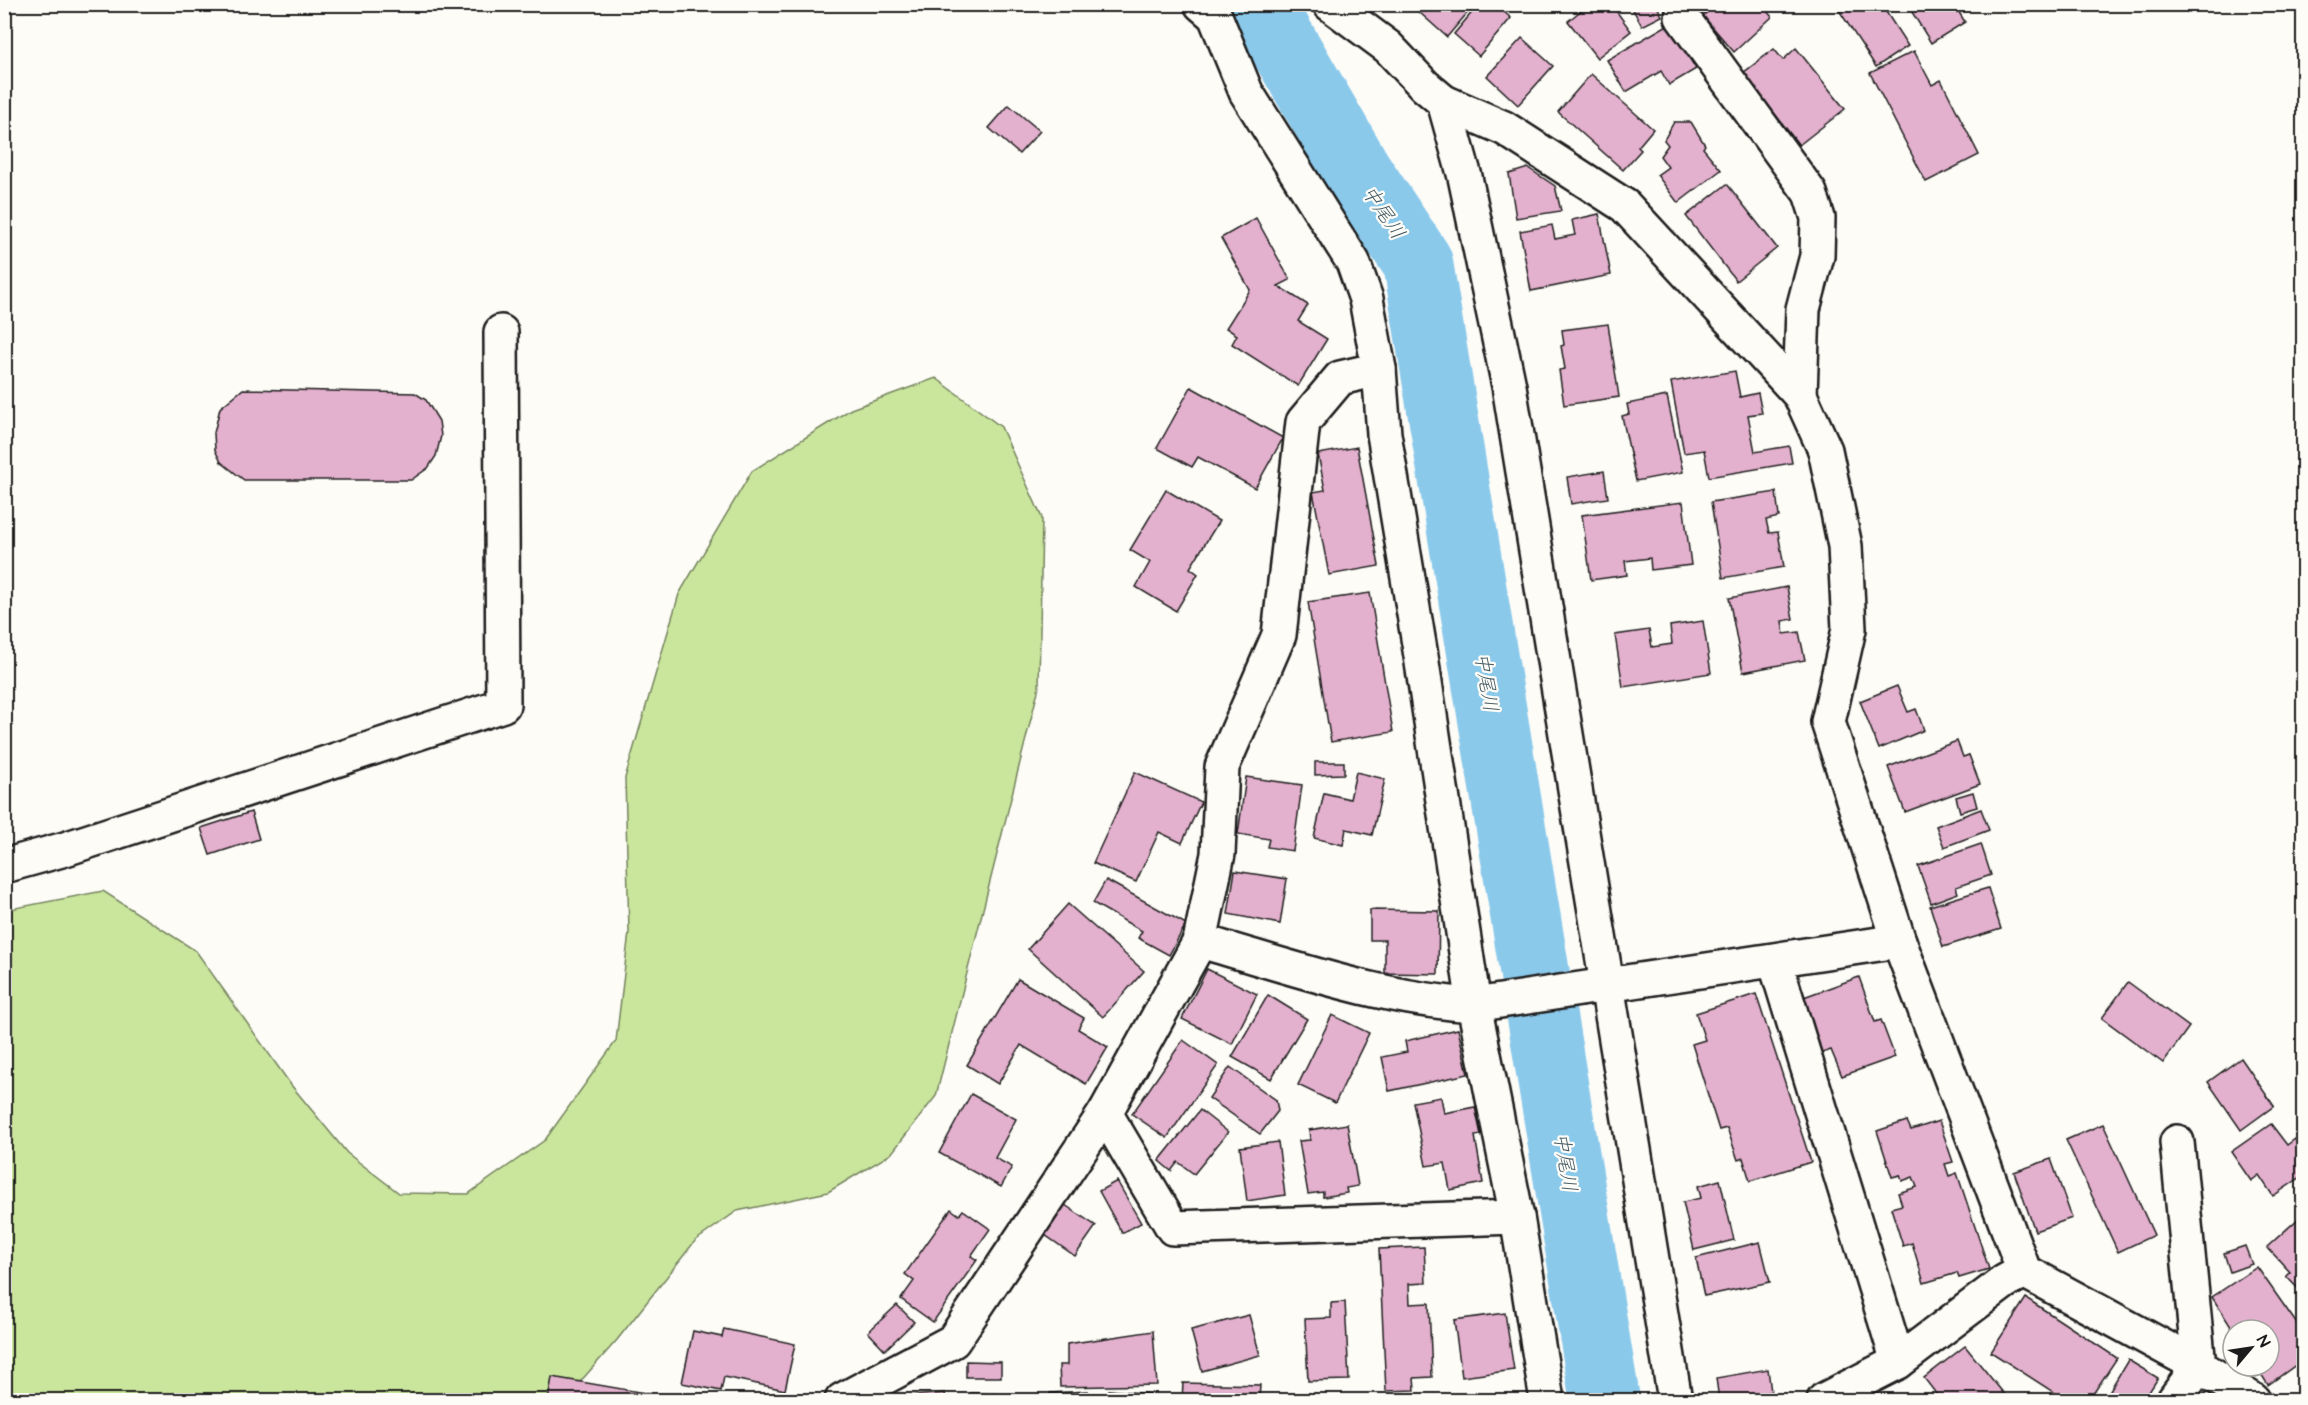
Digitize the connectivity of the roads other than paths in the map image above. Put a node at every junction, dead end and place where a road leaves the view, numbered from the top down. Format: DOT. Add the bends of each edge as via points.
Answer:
graph roads {
  1 [pos="1202,4"];
  2 [pos="1330,4"];
  3 [pos="1685,4"];
  4 [pos="1444,102"];
  5 [pos="501,332"];
  6 [pos="1379,369"];
  7 [pos="1800,395"];
  8 [pos="4,866"];
  9 [pos="1200,941"];
  10 [pos="1899,941"];
  11 [pos="1775,961"];
  12 [pos="1598,987"];
  13 [pos="1474,1005"];
  14 [pos="1105,1113"];
  15 [pos="2177,1142"];
  16 [pos="1517,1217"];
  17 [pos="2024,1271"];
  18 [pos="1898,1362"];
  19 [pos="2199,1366"];
  20 [pos="842,1401"];
  21 [pos="1547,1401"];
  22 [pos="1675,1401"];
  23 [pos="1824,1401"];
  24 [pos="2174,1401"];
  25 [pos="2253,1401"];
  1 -- 6 [label="street" via="1215,16 1246,92 1353,262 1366,299"];
  2 -- 4 [label="street" via="1388,47"];
  3 -- 7 [label="street" via="1682,17 1810,193 1818,218 1816,256 1803,309"];
  4 -- 7 [label="street" via="1504,128 1626,206"];
  4 -- 12 [label="street" via="1465,177 1509,386"];
  5 -- 8 [label="street" via="503,705"];
  6 -- 9 [label="street" via="1340,378 1304,422 1279,635 1222,767 1218,854"];
  6 -- 13 [label="street" via="1384,434"];
  7 -- 10 [label="street" via="1825,450 1845,546 1849,629 1828,722"];
  9 -- 13 [label="street" via="1350,984 1428,1002"];
  9 -- 14 [label="street"];
  10 -- 11 [label="street"];
  10 -- 17 [label="street"];
  11 -- 12 [label="street"];
  11 -- 18 [label="street"];
  12 -- 13 [label="street"];
  12 -- 22 [label="street"];
  13 -- 16 [label="street"];
  14 -- 16 [label="street" via="1173,1228"];
  14 -- 20 [label="street" via="953,1341"];
  15 -- 19 [label="street"];
  16 -- 21 [label="street"];
  17 -- 18 [label="street"];
  17 -- 19 [label="street"];
  18 -- 23 [label="street"];
  19 -- 24 [label="street"];
  19 -- 25 [label="street"];
}
